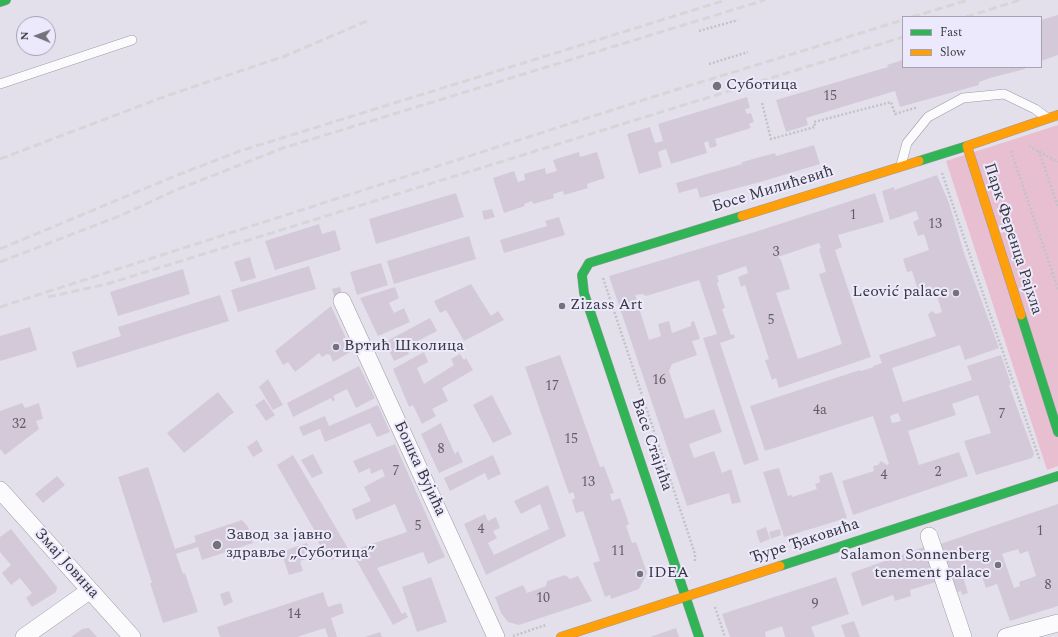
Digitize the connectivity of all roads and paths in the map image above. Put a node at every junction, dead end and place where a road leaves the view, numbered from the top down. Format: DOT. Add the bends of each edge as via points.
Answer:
graph roads {
  1 [pos="6,0"];
  2 [pos="0,2"];
  3 [pos="738,20"];
  4 [pos="699,31"];
  5 [pos="132,40"];
  6 [pos="748,52"];
  7 [pos="709,64"];
  8 [pos="0,84"];
  9 [pos="762,103"];
  10 [pos="924,105"];
  11 [pos="1058,115"];
  12 [pos="1049,118"];
  13 [pos="1005,133"];
  14 [pos="967,146"];
  15 [pos="1039,152"];
  16 [pos="1058,162"];
  17 [pos="901,166"];
  18 [pos="941,169"];
  19 [pos="1058,207"];
  20 [pos="589,263"];
  21 [pos="602,276"];
  22 [pos="1058,290"];
  23 [pos="342,302"];
  24 [pos="1058,432"];
  25 [pos="1041,464"];
  26 [pos="1058,476"];
  27 [pos="0,490"];
  28 [pos="929,536"];
  29 [pos="695,568"];
  30 [pos="89,591"];
  31 [pos="686,596"];
  32 [pos="1058,623"];
  33 [pos="24,637"];
  34 [pos="132,637"];
  35 [pos="496,637"];
  36 [pos="561,637"];
  37 [pos="699,637"];
  38 [pos="963,637"];
  39 [pos="1006,637"];
  1 -- 2 [label="street"];
  3 -- 4 [label="path"];
  5 -- 8 [label="lane"];
  6 -- 7 [label="path"];
  9 -- 10 [label="path" via="772,139 815,127 814,122 891,102 895,114"];
  11 -- 12 [label="street, Парк Ференца Рајхла"];
  12 -- 13 [label="street, Парк Ференца Рајхла"];
  12 -- 17 [label="lane" via="1004,94 963,98 928,117 907,143"];
  13 -- 14 [label="street, Парк Ференца Рајхла"];
  13 -- 15 [label="path"];
  13 -- 22 [label="path"];
  14 -- 17 [label="street, Босе Милићевић"];
  14 -- 24 [label="street, Парк Ференца Рајхла"];
  15 -- 16 [label="path"];
  15 -- 19 [label="path"];
  17 -- 20 [label="street, Босе Милићевић"];
  18 -- 25 [label="path"];
  20 -- 31 [label="street, Васе Стајића" via="582,275 584,293"];
  21 -- 29 [label="path" via="695,554"];
  23 -- 35 [label="street, Бошка Вујића"];
  26 -- 31 [label="street, Ђуре Ђаковића"];
  27 -- 30 [label="street, Змај Јовина"];
  28 -- 38 [label="street"];
  30 -- 33 [label="street"];
  30 -- 34 [label="street, Змај Јовина"];
  31 -- 36 [label="street, Ђуре Ђаковића"];
  31 -- 37 [label="street, Васе Стајића"];
  32 -- 39 [label="street"];
}
